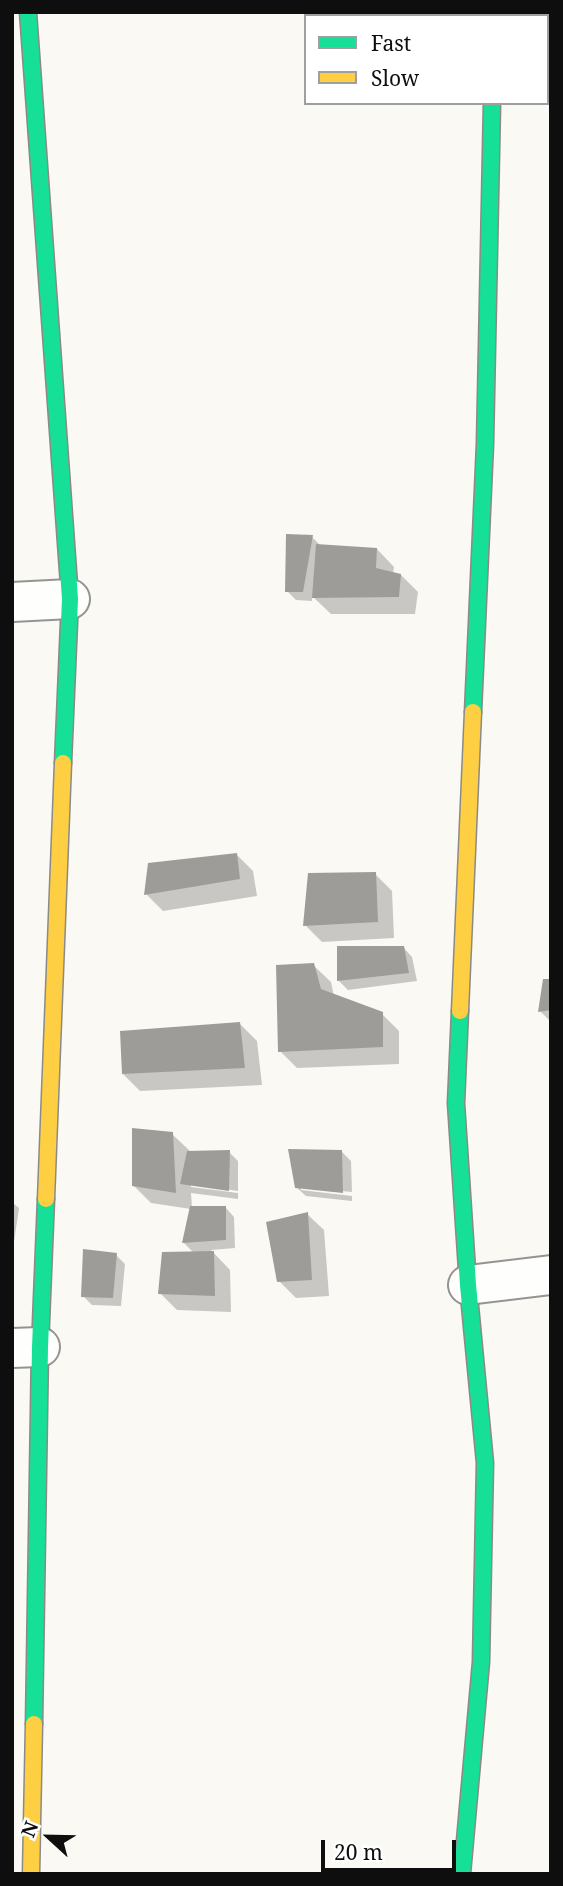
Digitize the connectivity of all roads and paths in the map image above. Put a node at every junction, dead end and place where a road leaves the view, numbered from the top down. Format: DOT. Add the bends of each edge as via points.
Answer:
graph roads {
  1 [pos="28,12"];
  2 [pos="492,105"];
  3 [pos="70,599"];
  4 [pos="12,602"];
  5 [pos="551,1275"];
  6 [pos="468,1285"];
  7 [pos="26,1347"];
  8 [pos="31,1874"];
  9 [pos="462,1874"];
  1 -- 3 [label="street"];
  2 -- 6 [label="street" via="485,444 456,1103"];
  3 -- 4 [label="street"];
  3 -- 7 [label="street"];
  5 -- 6 [label="street"];
  6 -- 9 [label="street" via="485,1463 481,1661"];
  7 -- 8 [label="street"];
}
